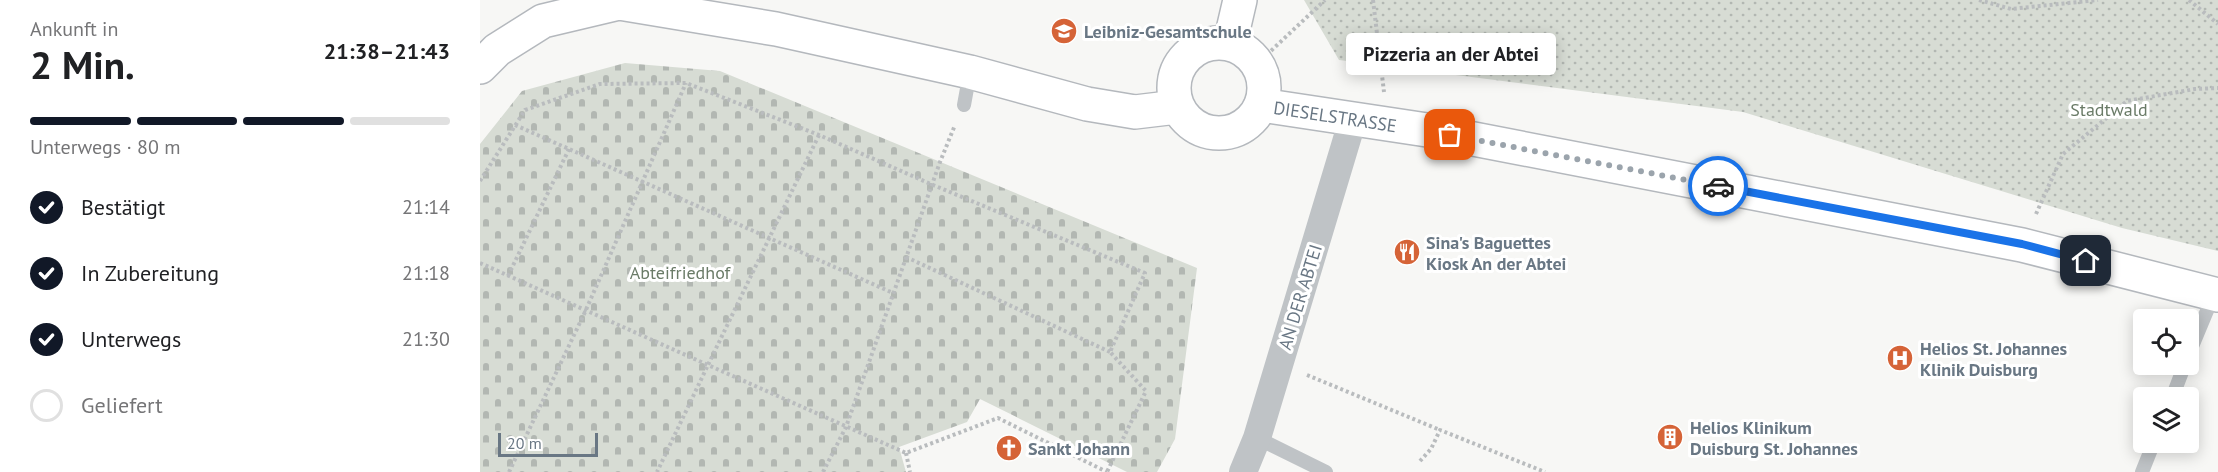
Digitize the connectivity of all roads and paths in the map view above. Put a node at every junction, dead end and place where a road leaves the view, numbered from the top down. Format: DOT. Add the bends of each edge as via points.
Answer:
graph roads {
  1 [pos="1240,0"];
  2 [pos="1325,0"];
  3 [pos="1373,0"];
  4 [pos="1979,0"];
  5 [pos="2098,0"];
  6 [pos="2189,0"];
  7 [pos="581,5"];
  8 [pos="2218,24"];
  9 [pos="1230,43"];
  10 [pos="1258,63"];
  11 [pos="480,67"];
  12 [pos="970,72"];
  13 [pos="686,83"];
  14 [pos="2218,88"];
  15 [pos="964,105"];
  16 [pos="1262,105"];
  17 [pos="1178,107"];
  18 [pos="1353,120"];
  19 [pos="515,125"];
  20 [pos="1388,125"];
  21 [pos="819,135"];
  22 [pos="569,149"];
  23 [pos="480,181"];
  24 [pos="642,181"];
  25 [pos="933,185"];
  26 [pos="770,237"];
  27 [pos="2022,244"];
  28 [pos="906,258"];
  29 [pos="480,264"];
  30 [pos="508,276"];
  31 [pos="893,293"];
  32 [pos="2216,294"];
  33 [pos="585,312"];
  34 [pos="2199,332"];
  35 [pos="1110,351"];
  36 [pos="1280,364"];
  37 [pos="708,365"];
  38 [pos="846,427"];
  39 [pos="1440,430"];
  40 [pos="1257,438"];
  41 [pos="906,453"];
  42 [pos="2150,453"];
  43 [pos="1420,461"];
  44 [pos="509,472"];
  45 [pos="657,472"];
  46 [pos="823,472"];
  47 [pos="910,472"];
  48 [pos="1107,472"];
  49 [pos="1243,472"];
  50 [pos="1326,472"];
  51 [pos="1545,472"];
  52 [pos="2142,472"];
  1 -- 9 [label="street"];
  2 -- 10 [label="path"];
  3 -- 20 [label="path"];
  4 -- 5 [label="path" via="2011,9"];
  6 -- 8 [label="path"];
  7 -- 11 [label="street" via="543,21 497,50"];
  7 -- 12 [label="street" via="619,3 776,29"];
  9 -- 10 [label="street" via="1246,50"];
  9 -- 17 [label="street" via="1205,44 1184,58 1173,82"];
  10 -- 16 [label="street, DIESELSTRASSE" via="1265,84"];
  12 -- 15 [label="lane"];
  12 -- 17 [label="street" via="1087,104 1135,112"];
  13 -- 19 [label="path" via="600,84 525,110"];
  13 -- 21 [label="path"];
  13 -- 24 [label="path"];
  14 -- 27 [label="path" via="2127,101 2063,154"];
  15 -- 25 [label="path"];
  16 -- 17 [label="street, DIESELSTRASSE" via="1252,120 1237,130 1220,133 1203,130 1188,121"];
  16 -- 18 [label="street, DIESELSTRASSE"];
  18 -- 20 [label="street, DIESELSTRASSE"];
  18 -- 36 [label="street, AN DER ABTEI"];
  19 -- 22 [label="path"];
  19 -- 23 [label="path"];
  20 -- 27 [label="street, DIESELSTRASSE"];
  21 -- 25 [label="path"];
  21 -- 26 [label="path"];
  22 -- 24 [label="path"];
  22 -- 30 [label="path"];
  24 -- 26 [label="path"];
  24 -- 33 [label="path"];
  25 -- 28 [label="path"];
  25 -- 35 [label="path" via="1145,273"];
  26 -- 31 [label="path"];
  26 -- 37 [label="path"];
  27 -- 32 [label="street, DIESELSTRASSE"];
  28 -- 31 [label="path"];
  28 -- 35 [label="path"];
  29 -- 30 [label="path"];
  30 -- 33 [label="path"];
  31 -- 38 [label="path"];
  32 -- 34 [label="lane"];
  33 -- 37 [label="path"];
  33 -- 44 [label="path"];
  35 -- 48 [label="path" via="1146,391"];
  36 -- 39 [label="path"];
  36 -- 40 [label="street, AN DER ABTEI"];
  37 -- 38 [label="path"];
  37 -- 45 [label="path"];
  38 -- 41 [label="path"];
  38 -- 46 [label="path"];
  39 -- 43 [label="path"];
  39 -- 51 [label="path"];
  40 -- 49 [label="street, AN DER ABTEI"];
  40 -- 50 [label="lane"];
  41 -- 47 [label="path"];
  41 -- 48 [label="path" via="998,418"];
  42 -- 52 [label="lane"];
}
